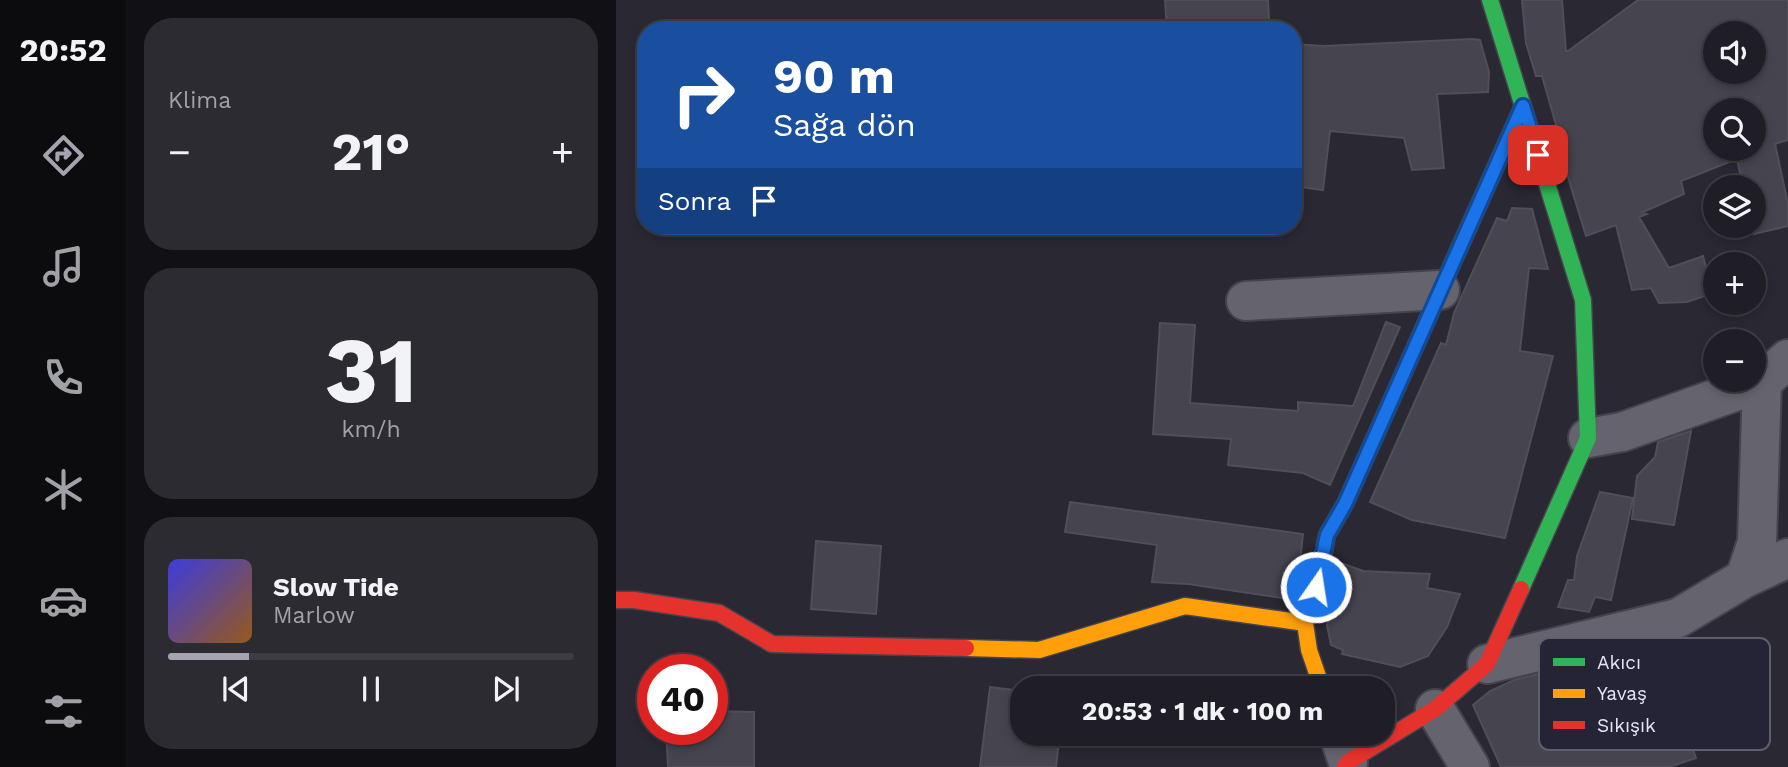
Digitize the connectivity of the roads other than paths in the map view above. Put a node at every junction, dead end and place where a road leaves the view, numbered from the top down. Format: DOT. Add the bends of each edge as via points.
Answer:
graph roads {
  1 [pos="1490,0"];
  2 [pos="1523,106"];
  3 [pos="1440,290"];
  4 [pos="1246,301"];
  5 [pos="1775,371"];
  6 [pos="1588,438"];
  7 [pos="1788,558"];
  8 [pos="1745,578"];
  9 [pos="616,600"];
  10 [pos="1305,623"];
  11 [pos="1595,638"];
  12 [pos="1539,651"];
  13 [pos="1487,664"];
  14 [pos="1318,676"];
  15 [pos="1435,709"];
  16 [pos="1344,754"];
  17 [pos="1470,767"];
  1 -- 2 [label="street"];
  2 -- 3 [label="street"];
  2 -- 6 [label="street" via="1583,300"];
  3 -- 4 [label="street"];
  3 -- 10 [label="street" via="1327,535"];
  5 -- 6 [label="street" via="1622,432"];
  5 -- 8 [label="street" via="1757,542"];
  6 -- 13 [label="street"];
  7 -- 8 [label="street"];
  8 -- 11 [label="street" via="1678,618"];
  9 -- 10 [label="street" via="719,613 772,644 1039,650 1185,606"];
  10 -- 14 [label="street"];
  12 -- 13 [label="street"];
  13 -- 15 [label="street"];
  15 -- 16 [label="street"];
  15 -- 17 [label="street"];
}
